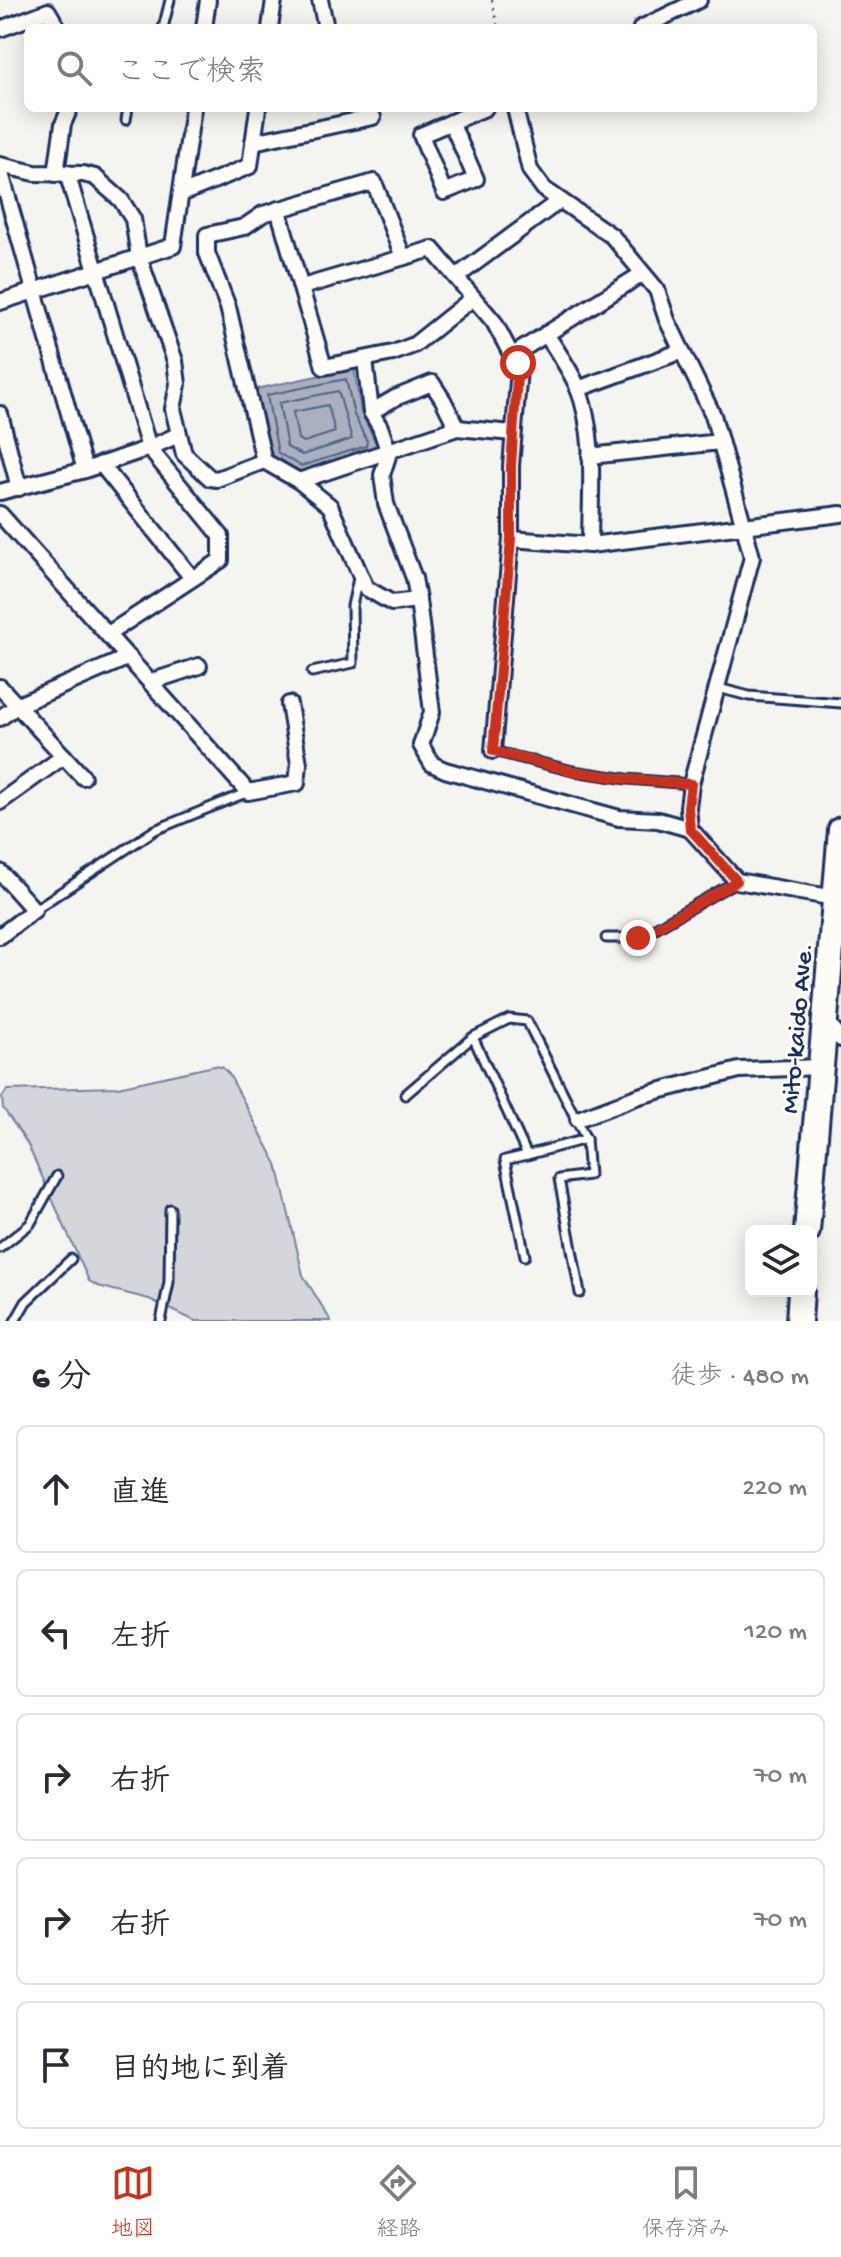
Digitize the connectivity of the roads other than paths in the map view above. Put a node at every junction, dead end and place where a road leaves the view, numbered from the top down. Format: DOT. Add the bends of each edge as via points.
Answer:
graph roads {
  1 [pos="170,0"];
  2 [pos="208,0"];
  3 [pos="274,0"];
  4 [pos="320,0"];
  5 [pos="699,0"];
  6 [pos="56,24"];
  7 [pos="164,24"];
  8 [pos="205,24"];
  9 [pos="271,24"];
  10 [pos="325,24"];
  11 [pos="649,24"];
  12 [pos="0,29"];
  13 [pos="68,112"];
  14 [pos="127,112"];
  15 [pos="192,112"];
  16 [pos="257,112"];
  17 [pos="330,112"];
  18 [pos="475,112"];
  19 [pos="516,112"];
  20 [pos="373,117"];
  21 [pos="126,120"];
  22 [pos="451,122"];
  23 [pos="328,126"];
  24 [pos="253,142"];
  25 [pos="0,168"];
  26 [pos="62,174"];
  27 [pos="181,194"];
  28 [pos="559,201"];
  29 [pos="278,209"];
  30 [pos="139,257"];
  31 [pos="403,257"];
  32 [pos="96,272"];
  33 [pos="642,274"];
  34 [pos="456,277"];
  35 [pos="302,287"];
  36 [pos="36,292"];
  37 [pos="473,298"];
  38 [pos="0,302"];
  39 [pos="546,334"];
  40 [pos="682,351"];
  41 [pos="513,355"];
  42 [pos="365,359"];
  43 [pos="578,389"];
  44 [pos="371,412"];
  45 [pos="0,414"];
  46 [pos="457,428"];
  47 [pos="513,433"];
  48 [pos="178,435"];
  49 [pos="720,442"];
  50 [pos="149,448"];
  51 [pos="389,453"];
  52 [pos="590,456"];
  53 [pos="264,461"];
  54 [pos="101,464"];
  55 [pos="85,470"];
  56 [pos="299,481"];
  57 [pos="19,488"];
  58 [pos="0,492"];
  59 [pos="0,514"];
  60 [pos="841,514"];
  61 [pos="744,527"];
  62 [pos="511,539"];
  63 [pos="590,545"];
  64 [pos="358,576"];
  65 [pos="192,578"];
  66 [pos="418,600"];
  67 [pos="108,634"];
  68 [pos="129,657"];
  69 [pos="199,666"];
  70 [pos="312,672"];
  71 [pos="150,682"];
  72 [pos="0,687"];
  73 [pos="718,688"];
  74 [pos="841,703"];
  75 [pos="289,704"];
  76 [pos="18,705"];
  77 [pos="0,718"];
  78 [pos="493,751"];
  79 [pos="64,756"];
  80 [pos="83,777"];
  81 [pos="691,784"];
  82 [pos="248,792"];
  83 [pos="0,802"];
  84 [pos="690,829"];
  85 [pos="841,830"];
  86 [pos="0,872"];
  87 [pos="737,881"];
  88 [pos="835,898"];
  89 [pos="34,910"];
  90 [pos="0,936"];
  91 [pos="606,938"];
  92 [pos="824,1018"];
  93 [pos="473,1037"];
  94 [pos="841,1039"];
  95 [pos="820,1067"];
  96 [pos="405,1095"];
  97 [pos="578,1119"];
  98 [pos="586,1139"];
  99 [pos="527,1155"];
  100 [pos="57,1176"];
  101 [pos="170,1209"];
  102 [pos="807,1225"];
  103 [pos="0,1248"];
  104 [pos="525,1256"];
  105 [pos="71,1259"];
  106 [pos="580,1293"];
  107 [pos="801,1297"];
  108 [pos="15,1321"];
  109 [pos="161,1321"];
  110 [pos="799,1321"];
  1 -- 7 [label="lane"];
  2 -- 8 [label="street"];
  3 -- 9 [label="street"];
  4 -- 10 [label="street"];
  5 -- 11 [label="street"];
  6 -- 12 [label="street" via="48,11"];
  13 -- 26 [label="street" via="63,124"];
  14 -- 21 [label="lane"];
  15 -- 27 [label="street"];
  16 -- 24 [label="street"];
  17 -- 23 [label="street"];
  18 -- 22 [label="street"];
  19 -- 28 [label="street" via="530,170"];
  20 -- 23 [label="street"];
  22 -- 22 [label="street" via="421,135 444,192 476,179"];
  23 -- 24 [label="street"];
  24 -- 27 [label="street" via="250,166"];
  25 -- 26 [label="street"];
  25 -- 36 [label="street"];
  26 -- 30 [label="street" via="95,177 121,200 133,219"];
  26 -- 32 [label="street"];
  27 -- 30 [label="street" via="173,246"];
  28 -- 33 [label="street" via="612,236"];
  28 -- 34 [label="street"];
  29 -- 31 [label="street" via="374,182"];
  29 -- 35 [label="street"];
  29 -- 53 [label="street" via="244,227 207,235 207,253 228,307"];
  30 -- 32 [label="street"];
  30 -- 48 [label="street" via="175,361"];
  31 -- 34 [label="street" via="432,249"];
  31 -- 35 [label="street"];
  32 -- 36 [label="street"];
  32 -- 50 [label="street"];
  33 -- 39 [label="street"];
  33 -- 40 [label="street" via="657,290"];
  34 -- 37 [label="street"];
  35 -- 42 [label="street" via="324,367"];
  36 -- 38 [label="street"];
  36 -- 55 [label="street"];
  37 -- 41 [label="street"];
  37 -- 42 [label="street" via="414,345"];
  39 -- 41 [label="street"];
  39 -- 43 [label="street"];
  40 -- 43 [label="street"];
  40 -- 49 [label="street"];
  41 -- 47 [label="street" via="519,369"];
  42 -- 44 [label="street"];
  43 -- 52 [label="street"];
  44 -- 46 [label="street" via="432,383"];
  44 -- 51 [label="street"];
  45 -- 57 [label="street"];
  46 -- 47 [label="street"];
  46 -- 51 [label="street"];
  47 -- 62 [label="street"];
  48 -- 50 [label="street"];
  48 -- 53 [label="street" via="187,460 210,478"];
  49 -- 52 [label="street"];
  49 -- 61 [label="street"];
  50 -- 54 [label="street"];
  50 -- 65 [label="street" via="221,536 221,560"];
  51 -- 56 [label="street"];
  51 -- 66 [label="street" via="382,484"];
  52 -- 63 [label="street"];
  53 -- 56 [label="street"];
  54 -- 55 [label="street"];
  54 -- 65 [label="street"];
  55 -- 57 [label="street"];
  56 -- 64 [label="street" via="330,506"];
  57 -- 58 [label="street"];
  59 -- 67 [label="street"];
  60 -- 61 [label="street"];
  61 -- 63 [label="street"];
  61 -- 73 [label="street" via="752,557"];
  62 -- 63 [label="street"];
  62 -- 78 [label="street"];
  64 -- 66 [label="street" via="366,588 392,603"];
  64 -- 70 [label="lane" via="352,606 353,663"];
  65 -- 67 [label="street"];
  66 -- 84 [label="street" via="432,712 421,745 432,764 619,818"];
  67 -- 68 [label="street"];
  68 -- 71 [label="street"];
  68 -- 76 [label="street"];
  69 -- 71 [label="street"];
  71 -- 82 [label="street"];
  72 -- 76 [label="street"];
  73 -- 74 [label="lane" via="749,696"];
  73 -- 81 [label="street"];
  75 -- 82 [label="street" via="297,783"];
  76 -- 77 [label="street"];
  76 -- 79 [label="street"];
  78 -- 81 [label="lane" via="573,771"];
  79 -- 80 [label="street"];
  79 -- 83 [label="street"];
  81 -- 84 [label="street"];
  82 -- 89 [label="lane" via="155,830"];
  84 -- 87 [label="street"];
  85 -- 88 [label="highway, Mito-kaido Ave."];
  86 -- 89 [label="street"];
  87 -- 88 [label="street"];
  87 -- 91 [label="lane" via="638,938"];
  88 -- 92 [label="highway, Mito-kaido Ave."];
  89 -- 90 [label="street"];
  92 -- 94 [label="street"];
  92 -- 95 [label="highway, Mito-kaido Ave."];
  93 -- 96 [label="lane"];
  93 -- 97 [label="lane" via="509,1019 527,1021"];
  93 -- 99 [label="lane"];
  95 -- 97 [label="street" via="739,1070 639,1096"];
  95 -- 102 [label="highway, Mito-kaido Ave."];
  97 -- 98 [label="lane"];
  98 -- 99 [label="lane"];
  98 -- 106 [label="lane" via="589,1175 559,1179"];
  99 -- 104 [label="lane" via="505,1160"];
  100 -- 103 [label="lane" via="30,1224"];
  101 -- 109 [label="lane" via="169,1282"];
  105 -- 108 [label="lane" via="26,1302"];
  107 -- 110 [label="highway"];
}
